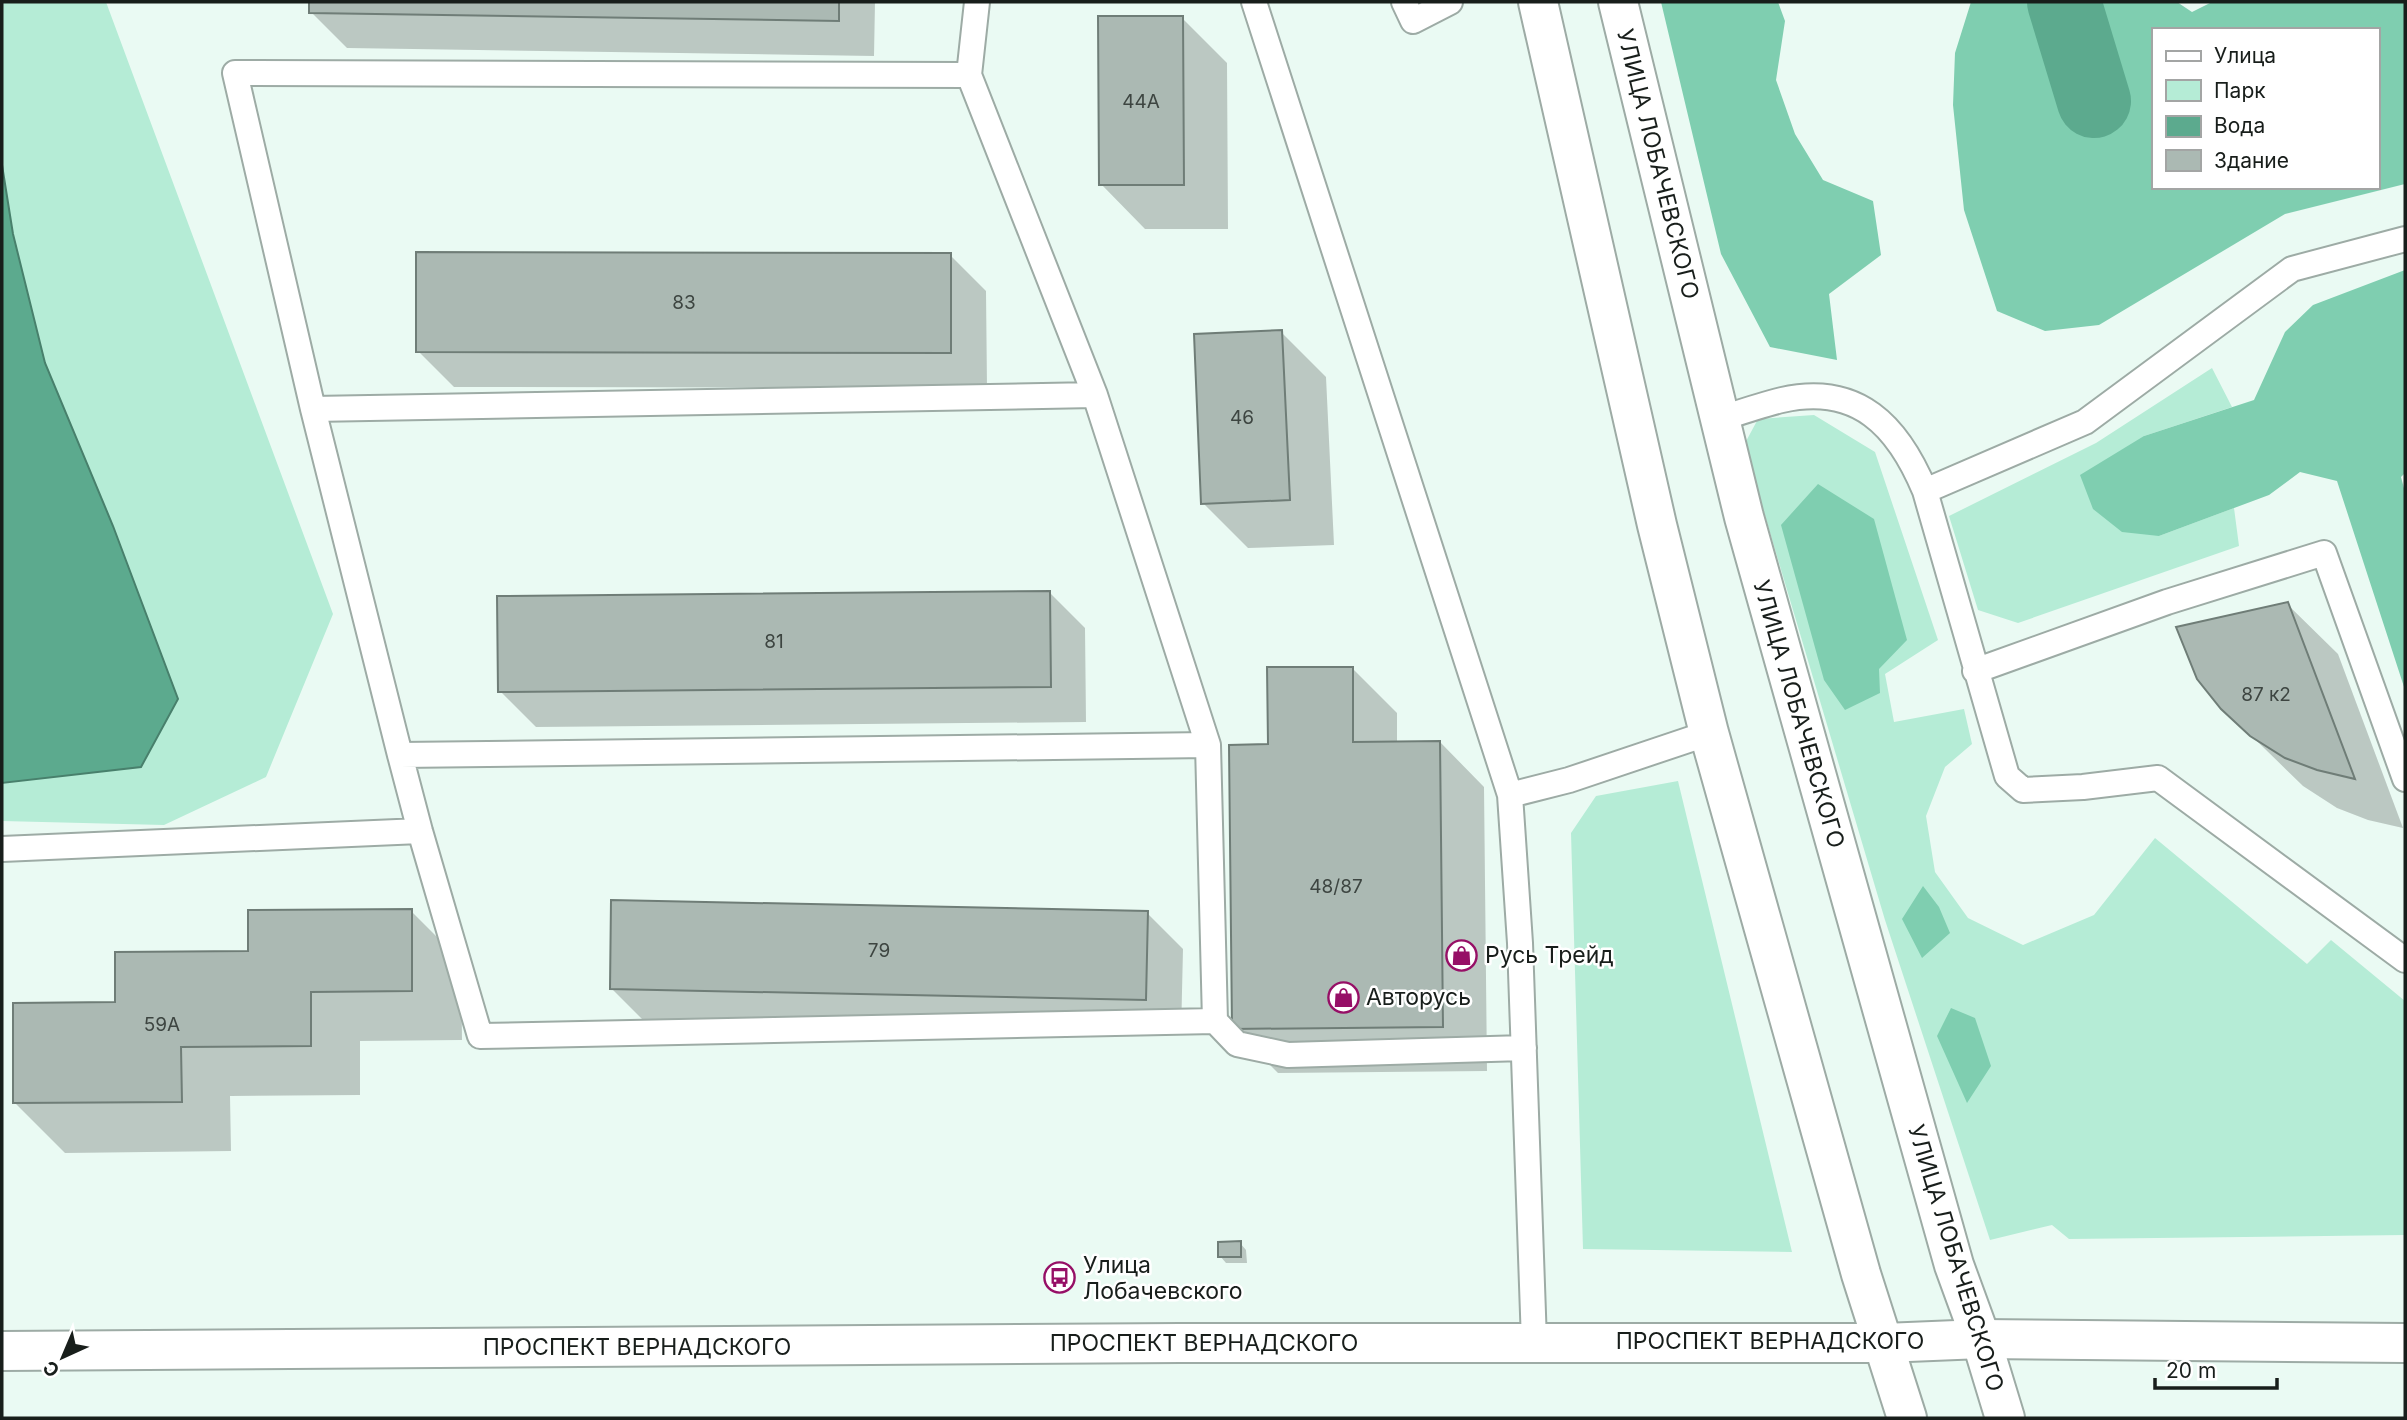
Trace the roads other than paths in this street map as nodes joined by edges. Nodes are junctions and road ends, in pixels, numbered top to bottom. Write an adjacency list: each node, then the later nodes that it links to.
1 (976, 2): 7 (lane)
2 (1254, 2): 18 (lane)
3 (1404, 2): 4 (lane)
4 (1450, 2)
5 (1538, 2): 14 (main road)
6 (1618, 2): 11 (main road, УЛИЦА ЛОБАЧЕВСКОГО)
7 (969, 75): 9 (lane); 10 (lane)
8 (2405, 239): 12 (lane)
9 (1095, 395): 10 (lane); 15 (lane)
10 (313, 409): 16 (lane)
11 (1720, 419): 12 (lane); 24 (main road, УЛИЦА ЛОБАЧЕВСКОГО)
12 (1925, 491): 13 (lane)
13 (1975, 671): 17 (lane); 21 (lane)
14 (1709, 733): 18 (lane); 26 (main road)
15 (1208, 745): 16 (lane); 22 (lane)
16 (400, 755): 19 (lane)
17 (2405, 779)
18 (1510, 795): 23 (lane)
19 (420, 831): 20 (lane); 22 (lane)
20 (2, 849)
21 (2405, 960)
22 (1215, 1021): 23 (lane)
23 (1524, 1048): 25 (lane)
24 (1981, 1339): 26 (main road, ПРОСПЕКТ ВЕРНАДСКОГО); 27 (main road, ПРОСПЕКТ ВЕРНАДСКОГО); 30 (main road, УЛИЦА ЛОБАЧЕВСКОГО)
25 (1534, 1342): 26 (main road, ПРОСПЕКТ ВЕРНАДСКОГО); 28 (main road, ПРОСПЕКТ ВЕРНАДСКОГО)
26 (1884, 1343): 29 (main road)
27 (2405, 1343)
28 (2, 1351)
29 (1907, 1418)
30 (2005, 1418)

